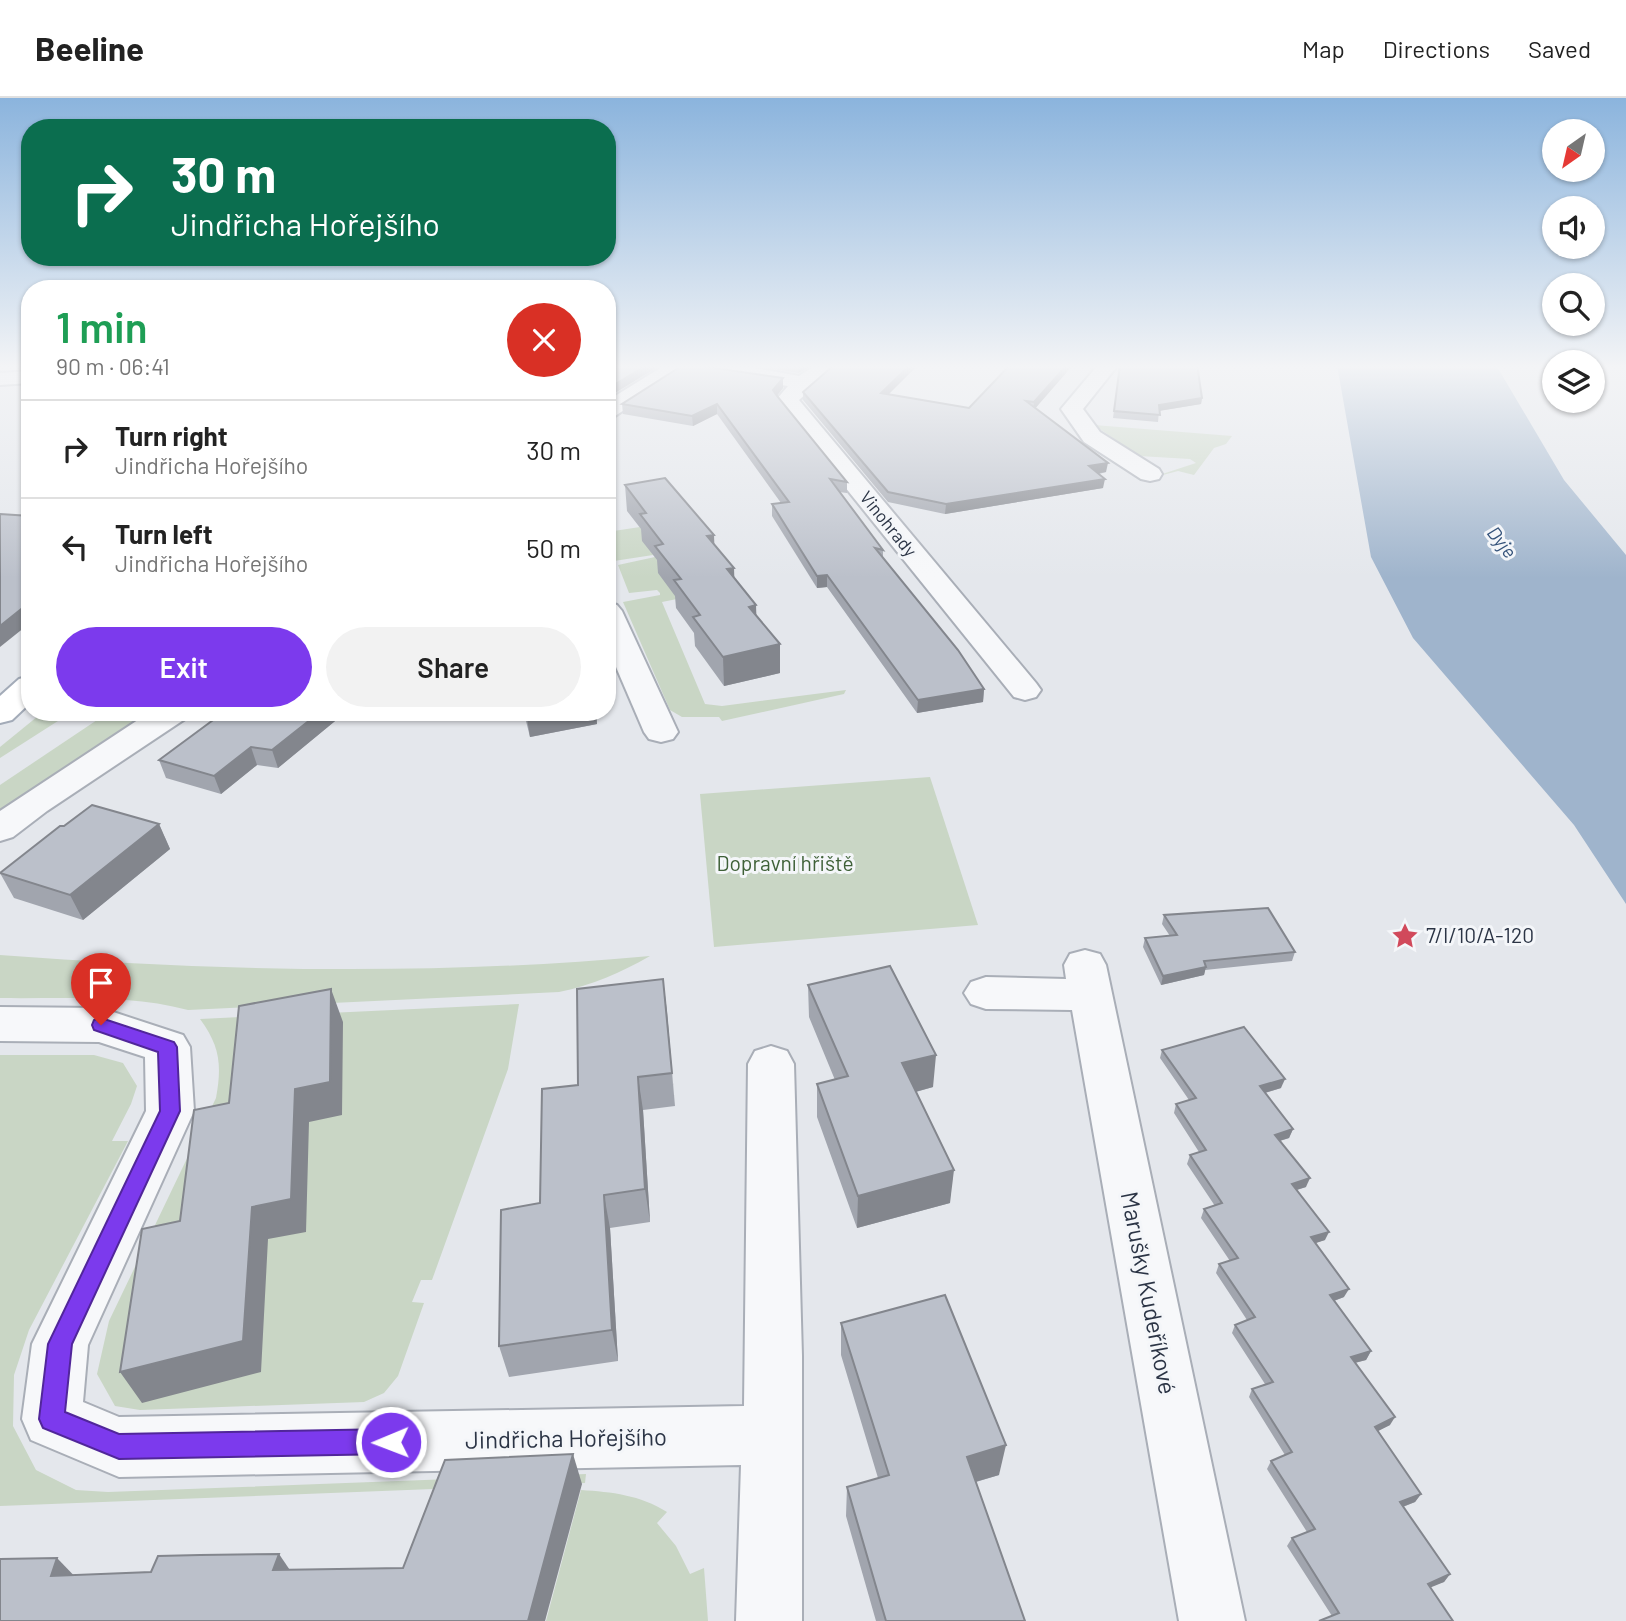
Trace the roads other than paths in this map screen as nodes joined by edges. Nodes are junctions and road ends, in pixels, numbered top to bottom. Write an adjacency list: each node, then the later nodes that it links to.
1 (817, 436): 5 (street, Vinohrady)
2 (1091, 436): 3 (street)
3 (1150, 474)
4 (616, 631): 9 (street)
5 (1025, 690)
6 (21, 694): 7 (main road)
7 (0, 713)
8 (159, 721): 10 (street)
9 (661, 732)
10 (0, 829)
11 (986, 993): 16 (street, Marušky Kudeříkové)
12 (0, 1024): 14 (street, Jindřicha Hořejšího)
13 (771, 1064): 14 (street)
14 (772, 1435): 15 (street)
15 (769, 1621)
16 (1212, 1621)

